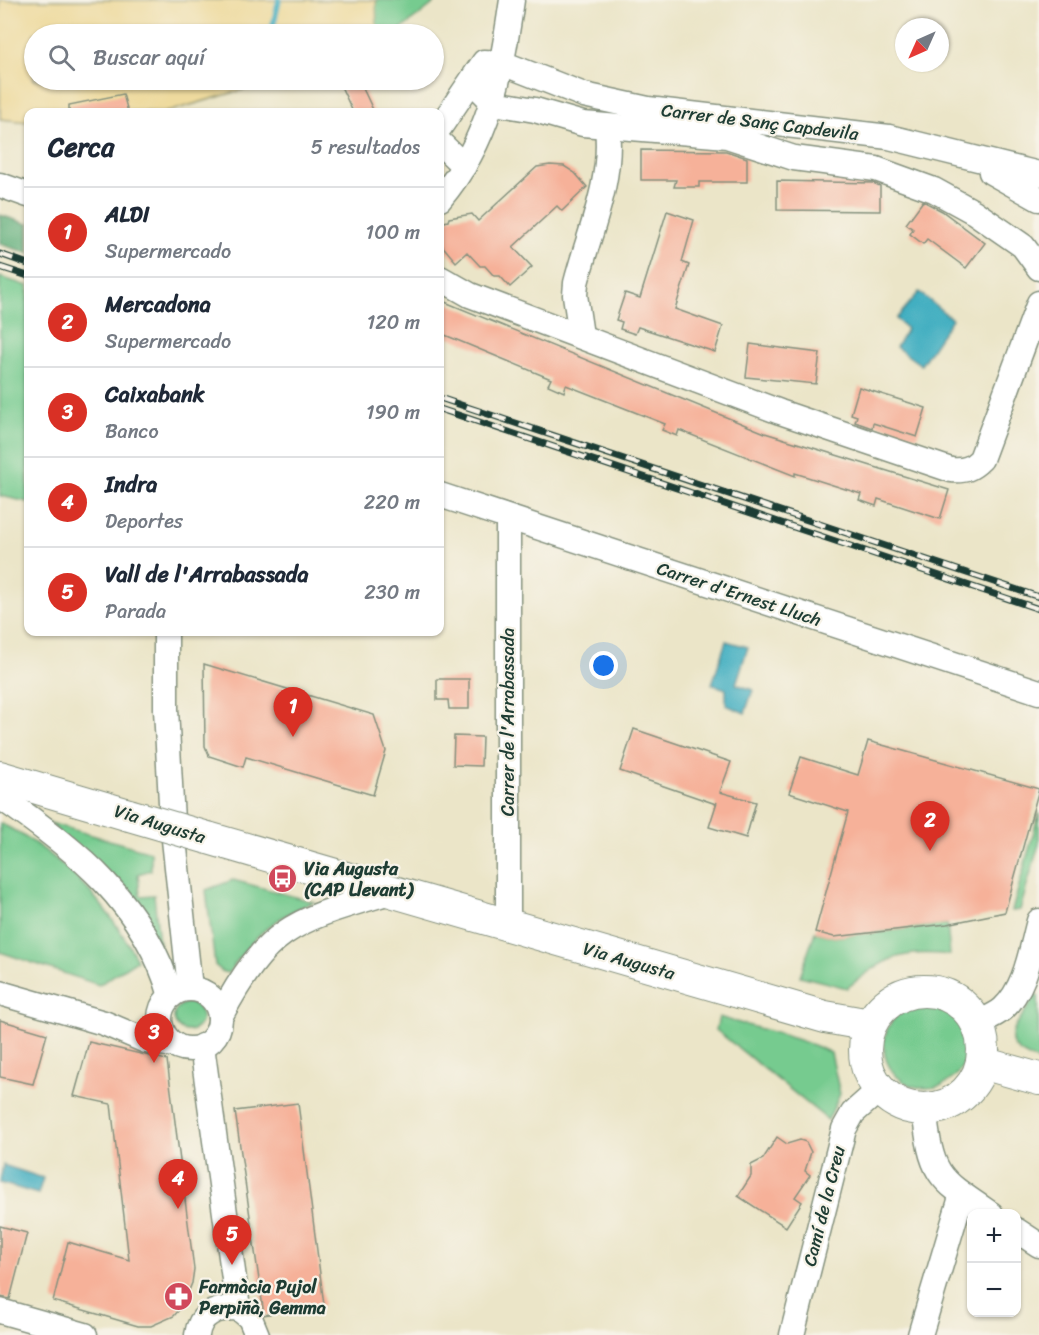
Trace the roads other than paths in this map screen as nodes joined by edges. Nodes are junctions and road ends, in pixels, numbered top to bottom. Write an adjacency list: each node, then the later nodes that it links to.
1 (512, 0): 2 (street)
2 (486, 69): 3 (street); 3 (street); 4 (street); 8 (street, Carrer de Sanç Capdevila)
3 (494, 103): 5 (street); 9 (street)
4 (444, 122)
5 (583, 124): 6 (street); 11 (street)
6 (607, 128): 11 (street); 16 (street)
7 (444, 147): 9 (street)
8 (960, 156): 10 (street, Carrer de Sanç Capdevila); 15 (street)
9 (464, 166): 14 (street)
10 (1039, 174)
11 (605, 180): 19 (street)
12 (0, 185): 13 (street)
13 (24, 194)
14 (444, 194)
15 (1039, 199)
16 (1039, 268)
17 (444, 280): 19 (street)
18 (1039, 303): 19 (street)
19 (581, 335)
20 (444, 496): 21 (street, Carrer d'Ernest Lluch)
21 (508, 519): 23 (street, Carrer d'Ernest Lluch); 28 (street, Carrer de l'Arrabassada)
22 (166, 636): 29 (street)
23 (1039, 692)
24 (0, 777): 26 (main road, Via Augusta, bridge)
25 (0, 797): 29 (street)
26 (390, 892): 28 (main road, Via Augusta); 31 (street)
27 (1039, 921): 34 (street)
28 (508, 926): 35 (main road, Via Augusta)
29 (180, 992): 31 (street); 32 (street)
30 (0, 993): 33 (street)
31 (220, 1017): 37 (street)
32 (160, 1018): 33 (street); 36 (street)
33 (104, 1023): 36 (street)
34 (978, 1023): 35 (main road); 38 (main road)
35 (870, 1025): 40 (main road)
36 (175, 1045): 37 (street)
37 (202, 1046): 46 (street)
38 (982, 1063): 39 (main road); 41 (main road)
39 (1039, 1079)
40 (880, 1089): 41 (main road); 51 (street, Camí de la Creu)
41 (924, 1109): 42 (street)
42 (962, 1194): 43 (street); 52 (street)
43 (984, 1209)
44 (1021, 1233): 45 (street)
45 (1039, 1245)
46 (238, 1308): 49 (street); 50 (street)
47 (0, 1311): 48 (street)
48 (85, 1335)
49 (197, 1335)
50 (257, 1335)
51 (792, 1335)
52 (920, 1335)

